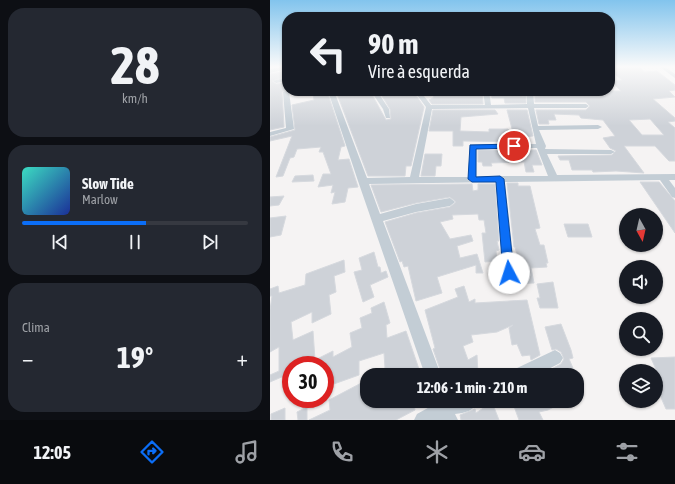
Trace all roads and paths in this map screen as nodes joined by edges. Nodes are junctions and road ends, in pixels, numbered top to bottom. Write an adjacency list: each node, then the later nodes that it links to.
1 (286, 96): 14 (street)
2 (333, 96): 23 (street)
3 (377, 96): 11 (street)
4 (420, 96): 9 (street)
5 (487, 96): 10 (street)
6 (530, 96): 7 (street)
7 (530, 106): 8 (street); 10 (street); 13 (street)
8 (586, 106)
9 (429, 107): 10 (street); 22 (street)
10 (488, 107)
11 (388, 117)
12 (598, 127): 13 (street)
13 (536, 128): 15 (street)
14 (270, 134)
15 (542, 148): 16 (street); 19 (street); 20 (street)
16 (611, 152)
17 (662, 177): 18 (street); 19 (street); 24 (street)
18 (675, 177)
19 (554, 178): 21 (street)
20 (472, 179): 21 (street); 22 (street)
21 (500, 179): 27 (street)
22 (414, 180): 23 (street)
23 (362, 181): 26 (street)
24 (675, 195)
25 (450, 202): 26 (street)
26 (376, 219): 29 (street)
27 (509, 273)
28 (555, 358): 30 (street)
29 (430, 368)
30 (535, 368)
31 (445, 409): 32 (street)
32 (423, 420)

